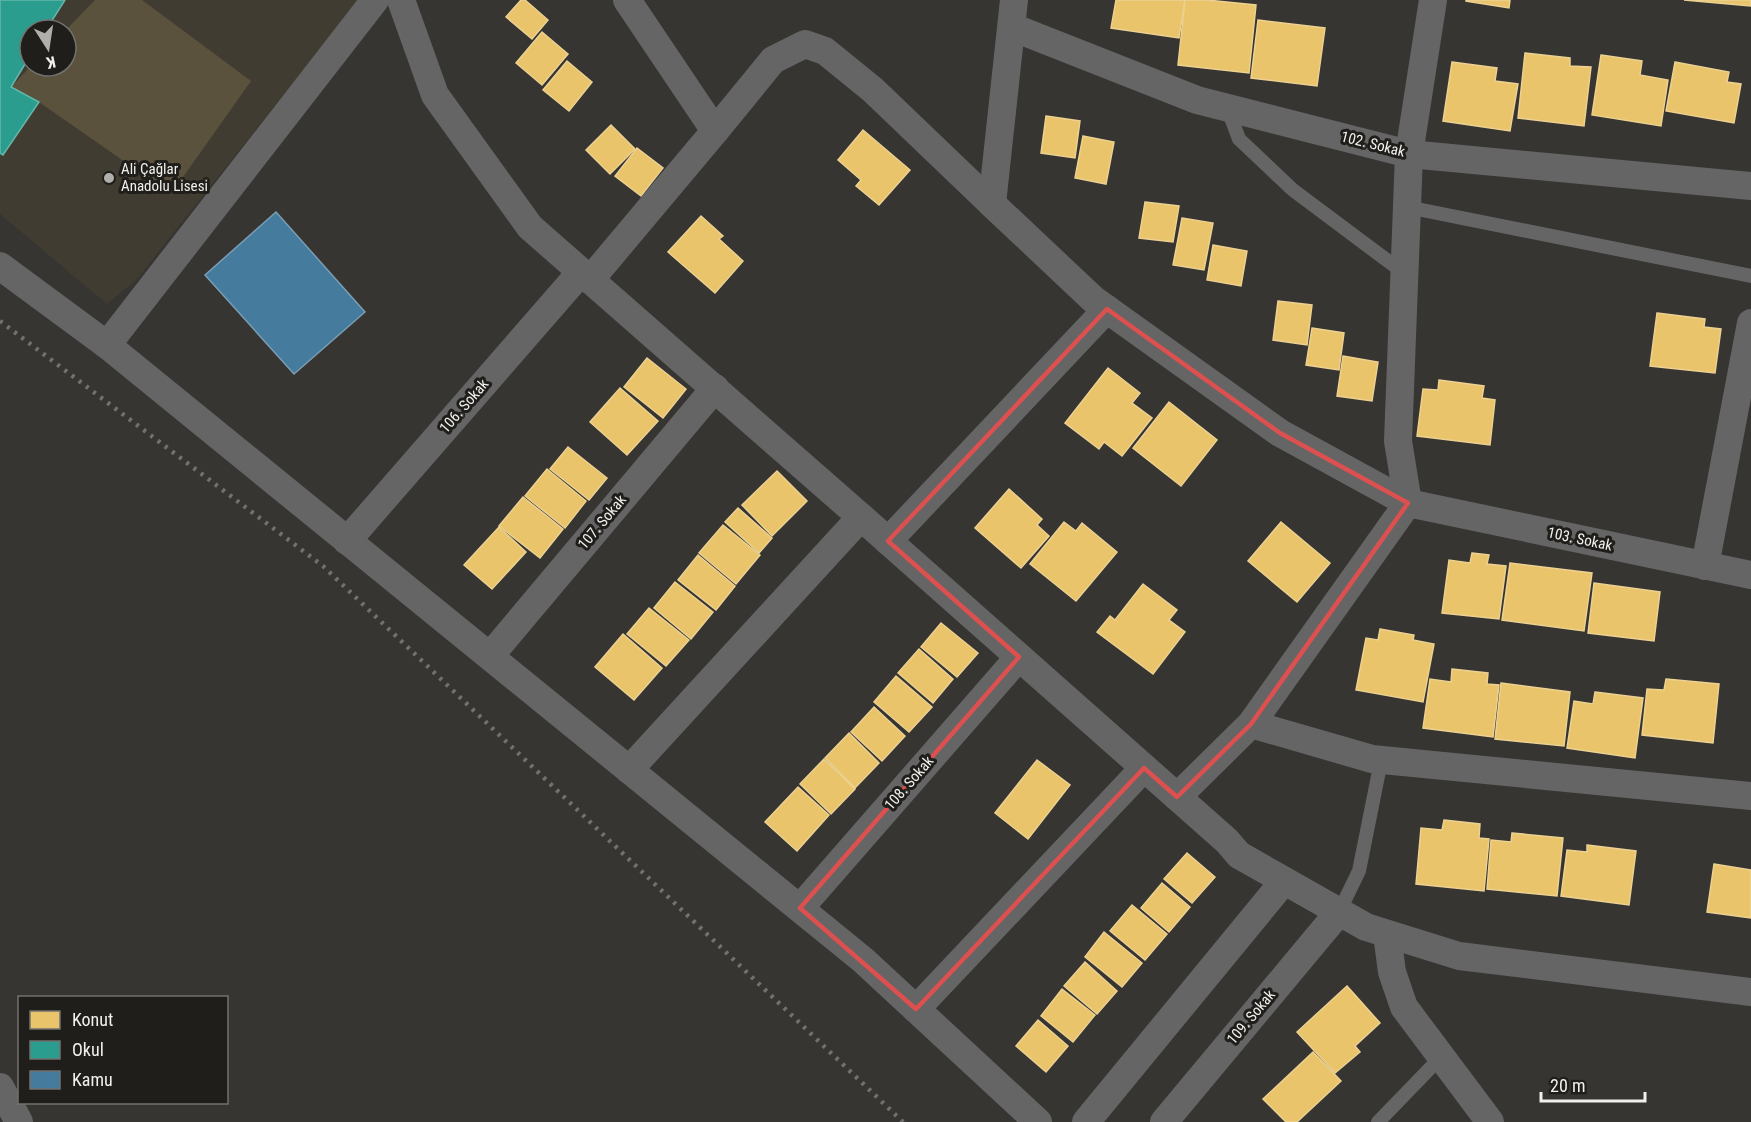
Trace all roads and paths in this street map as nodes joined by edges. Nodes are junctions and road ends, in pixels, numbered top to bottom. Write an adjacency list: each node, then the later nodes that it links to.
1 (375, 0): 18 (street)
2 (401, 0): 14 (street)
3 (627, 0): 7 (street)
4 (1433, 0): 8 (street)
5 (1013, 13): 6 (street, 102. Sokak); 10 (street)
6 (1227, 107): 8 (street, 102. Sokak); 13 (lane)
7 (715, 131): 10 (street, 106. Sokak); 14 (street, 106. Sokak)
8 (1409, 154): 9 (street, 102. Sokak); 11 (street)
9 (1751, 186)
10 (992, 204): 16 (street, 103. Sokak)
11 (1407, 207): 13 (street); 15 (lane)
12 (0, 266): 18 (street)
13 (1404, 273): 20 (street)
14 (586, 276): 19 (street); 22 (street, 106. Sokak)
15 (1751, 276)
16 (1107, 309): 20 (street, 103. Sokak); 23 (street)
17 (1751, 323): 24 (street)
18 (107, 345): 22 (street)
19 (715, 388): 21 (street); 26 (street, 107. Sokak)
20 (1408, 503): 24 (street, 103. Sokak); 28 (street)
21 (861, 517): 23 (street); 31 (street)
22 (347, 541): 26 (street)
23 (888, 541): 27 (street)
24 (1705, 566): 25 (street, 103. Sokak)
25 (1751, 575)
26 (490, 656): 31 (street)
27 (1019, 657): 30 (street); 35 (street, 108. Sokak)
28 (1251, 724): 29 (street); 33 (street)
29 (1381, 760): 32 (street); 36 (lane)
30 (1144, 768): 33 (street); 39 (street)
31 (629, 770): 35 (street)
32 (1751, 796)
33 (1177, 797): 34 (street)
34 (1284, 881): 36 (street); 44 (street)
35 (800, 908): 39 (street)
36 (1339, 912): 37 (street); 45 (street, 109. Sokak)
37 (1388, 934): 38 (street); 40 (street)
38 (1751, 992)
39 (916, 1009): 43 (street)
40 (1441, 1057): 46 (lane); 47 (street)
41 (0, 1087): 42 (street)
42 (19, 1122)
43 (1038, 1122)
44 (1086, 1122)
45 (1164, 1122)
46 (1377, 1122)
47 (1490, 1122)

